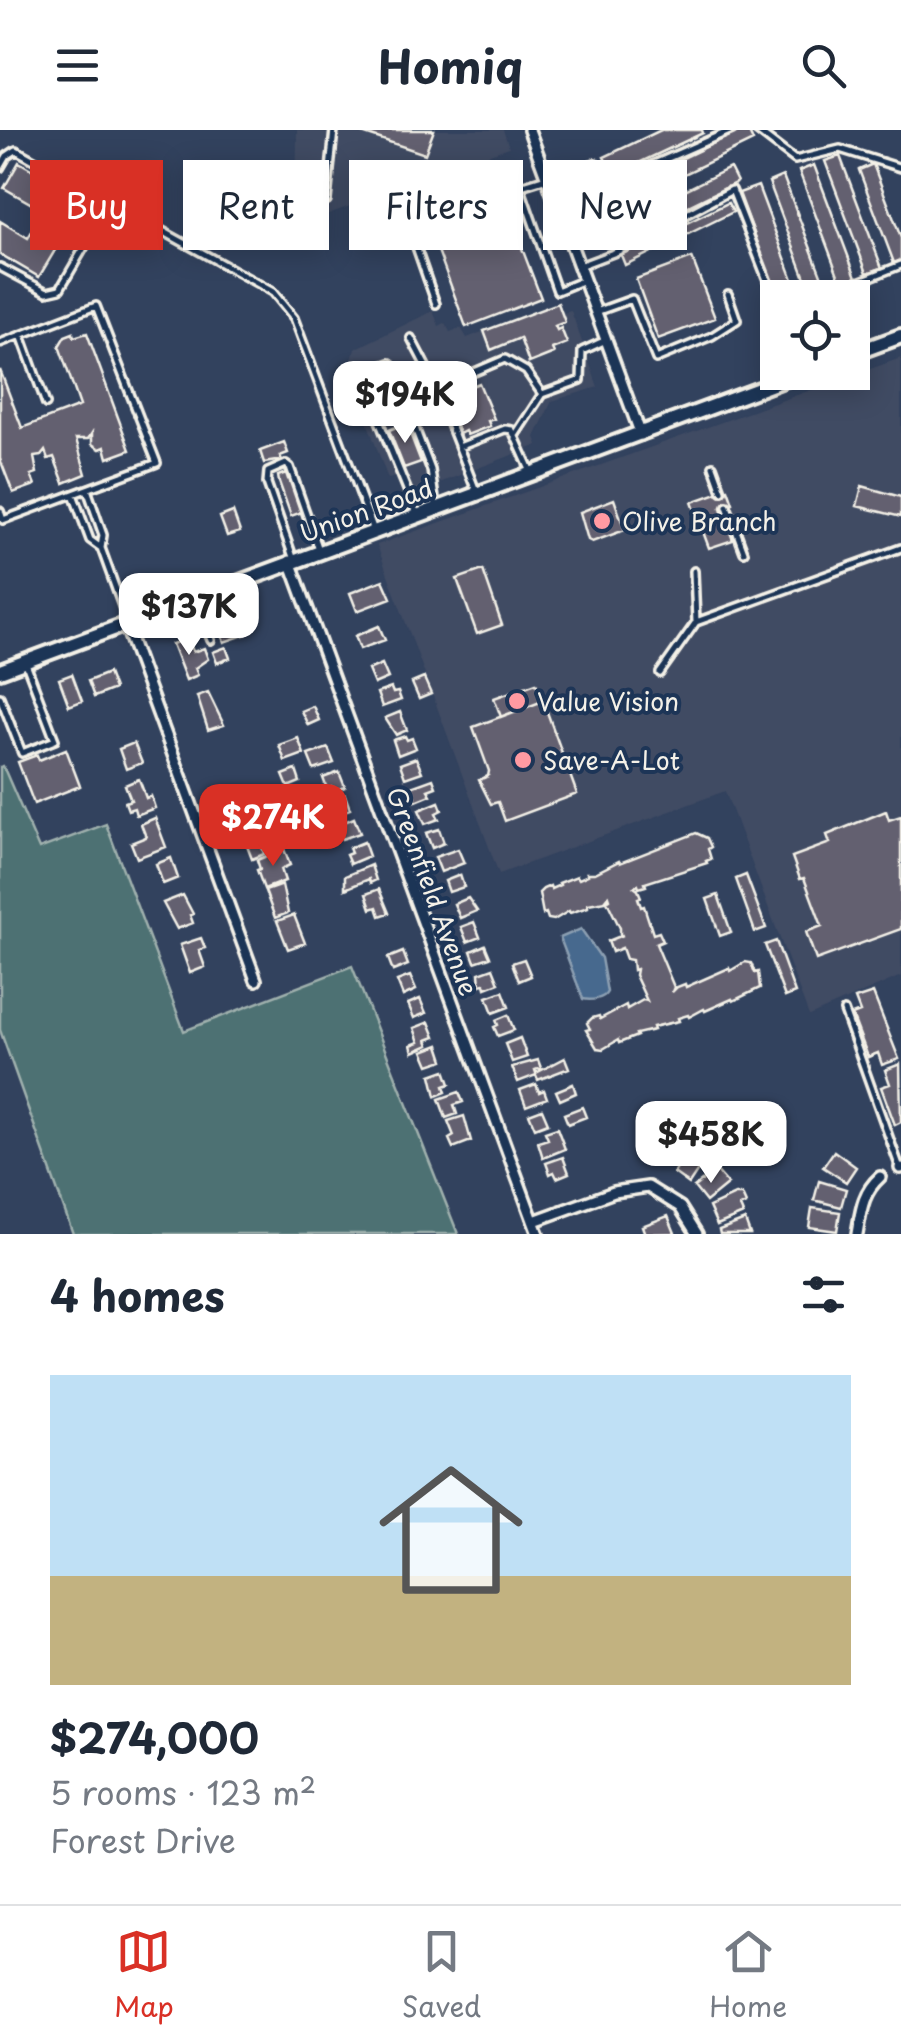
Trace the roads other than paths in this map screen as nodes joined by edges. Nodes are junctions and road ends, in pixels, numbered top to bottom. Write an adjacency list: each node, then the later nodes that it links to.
1 (334, 130): 10 (lane)
2 (529, 130): 7 (street)
3 (732, 130): 6 (lane)
4 (756, 130): 9 (lane)
5 (34, 160): 8 (lane)
6 (663, 160)
7 (543, 167)
8 (0, 168)
9 (901, 168)
10 (329, 180)
11 (523, 195): 21 (lane)
12 (687, 214): 22 (lane)
13 (163, 231): 50 (lane)
14 (83, 250): 20 (lane)
15 (417, 250): 25 (lane)
16 (573, 250): 19 (street)
17 (617, 250): 19 (lane)
18 (901, 265): 23 (lane)
19 (579, 266): 21 (street)
20 (0, 267)
21 (584, 280): 26 (street)
22 (767, 280)
23 (863, 280)
24 (728, 294): 26 (lane)
25 (436, 304)
26 (596, 312): 30 (street)
27 (22, 334): 31 (lane); 36 (lane); 42 (lane)
28 (901, 336): 32 (main road)
29 (412, 338): 33 (lane)
30 (606, 340): 35 (lane); 38 (street)
31 (0, 342)
32 (870, 347)
33 (436, 388): 35 (lane); 39 (lane)
34 (760, 390): 38 (main road, Union Road)
35 (542, 394): 37 (lane)
36 (46, 404)
37 (516, 434): 39 (lane); 41 (lane)
38 (641, 436): 41 (main road, Union Road)
39 (460, 446): 45 (lane)
40 (713, 466): 43 (lane)
41 (532, 475): 45 (main road, Union Road)
42 (86, 489): 44 (lane); 51 (lane)
43 (722, 491)
44 (73, 494): 48 (lane); 51 (lane)
45 (477, 494): 47 (main road, Union Road)
46 (727, 506): 54 (lane)
47 (436, 509): 49 (main road, Union Road); 49 (lane)
48 (0, 511)
49 (418, 516): 50 (main road, Union Road)
50 (374, 531): 53 (main road, Union Road)
51 (101, 548): 59 (lane)
52 (901, 548): 58 (lane)
53 (320, 550): 55 (main road, Union Road); 55 (lane)
54 (744, 552)
55 (292, 560): 57 (main road, Union Road); 69 (street, Greenfield Avenue)
56 (694, 571): 58 (lane)
57 (194, 598): 59 (main road, Union Road); 60 (lane)
58 (696, 622): 63 (lane)
59 (126, 623): 61 (main road, Union Road); 65 (street)
60 (212, 640)
61 (25, 662): 62 (main road, Union Road); 64 (lane)
62 (0, 671)
63 (660, 673)
64 (0, 697)
65 (256, 980)
66 (844, 1011): 67 (lane)
67 (901, 1168)
68 (880, 1177): 72 (street)
69 (534, 1221): 70 (street, Greenfield Avenue); 71 (street)
70 (538, 1234)
71 (697, 1234)
72 (857, 1234)

